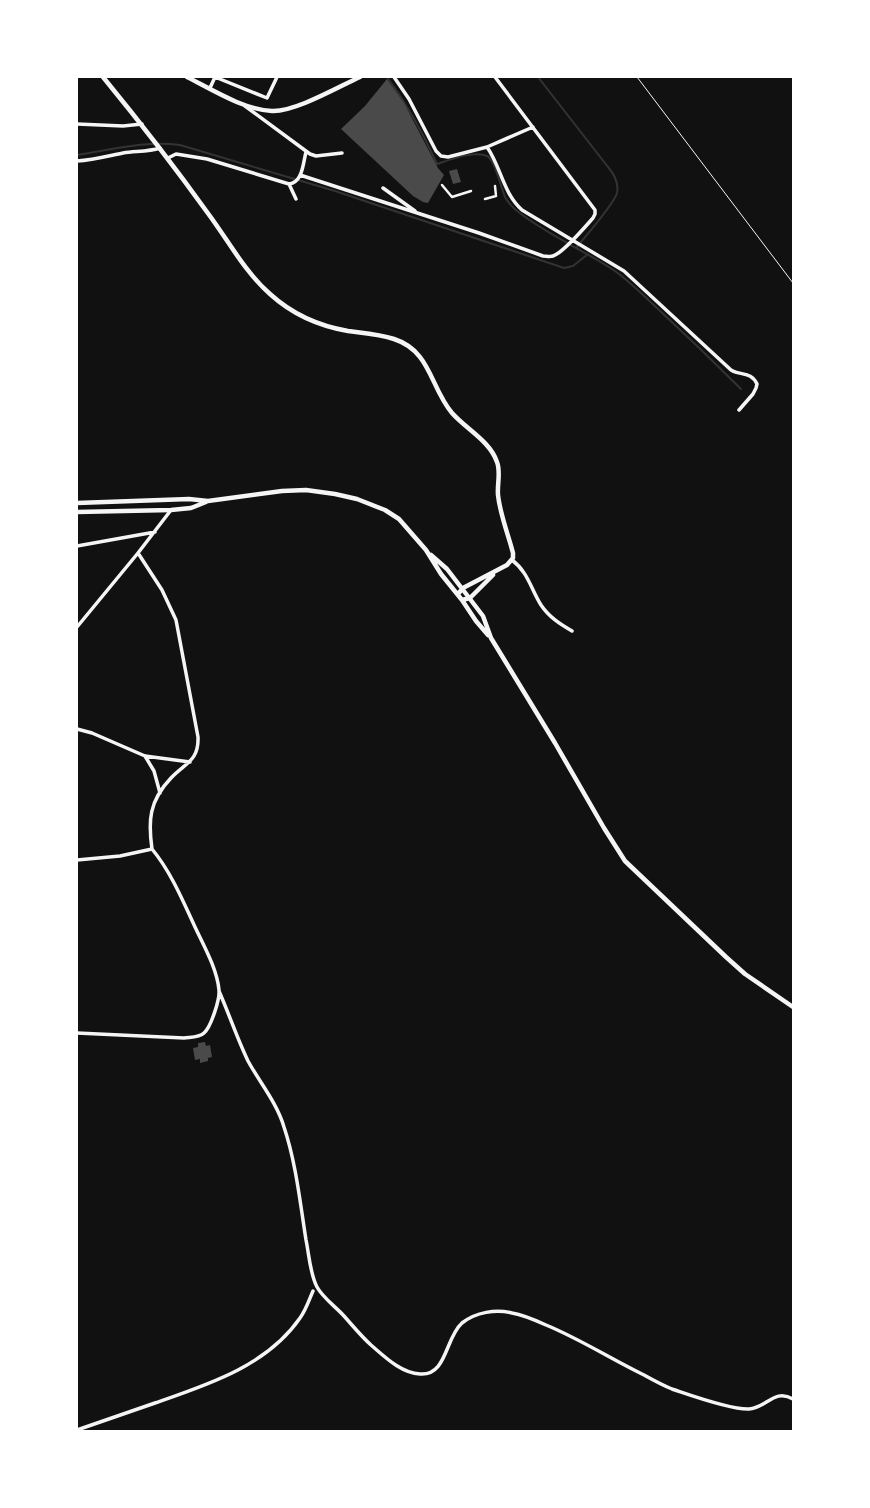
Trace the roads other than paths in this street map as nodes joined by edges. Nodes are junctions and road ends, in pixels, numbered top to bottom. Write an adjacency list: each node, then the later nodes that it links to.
1 (103, 77): 11 (street)
2 (187, 77): 8 (street)
3 (215, 77): 4 (street); 8 (street)
4 (277, 77)
5 (360, 77): 9 (street)
6 (394, 77): 13 (street)
7 (495, 77): 12 (street)
8 (210, 88): 9 (street)
9 (240, 102): 15 (street)
10 (77, 124): 11 (street)
11 (142, 124): 14 (street)
12 (533, 127): 13 (street); 28 (street)
13 (487, 147): 28 (street)
14 (160, 148): 17 (street); 18 (street)
15 (306, 152): 16 (street); 19 (street)
16 (342, 153)
17 (168, 158): 20 (street); 38 (street)
18 (77, 161)
19 (300, 177): 20 (street); 27 (street)
20 (289, 184): 26 (street)
21 (442, 185): 24 (street)
22 (495, 186): 25 (street)
23 (383, 188): 27 (street)
24 (471, 191)
25 (485, 198)
26 (296, 199)
27 (419, 214): 28 (street)
28 (569, 243): 29 (street)
29 (739, 410)
30 (208, 501): 31 (street); 32 (street); 37 (street)
31 (77, 503)
32 (171, 510): 33 (street); 34 (street)
33 (77, 512)
34 (155, 532): 35 (street); 36 (street)
35 (77, 546)
36 (138, 553): 44 (street); 49 (street)
37 (431, 555): 40 (street); 41 (street)
38 (512, 560): 39 (street); 45 (street)
39 (496, 572): 40 (street); 42 (street)
40 (463, 588): 41 (street); 42 (street)
41 (458, 594): 43 (street)
42 (470, 598): 43 (street); 46 (street)
43 (462, 600): 46 (street)
44 (77, 627)
45 (572, 631)
46 (491, 638): 54 (street)
47 (77, 729): 48 (street)
48 (145, 756): 49 (street); 50 (street)
49 (190, 762): 50 (street)
50 (160, 793): 51 (street)
51 (152, 849): 52 (street); 53 (street)
52 (77, 860)
53 (219, 991): 55 (street); 57 (street)
54 (793, 1007)
55 (77, 1033)
56 (312, 1291): 58 (street)
57 (793, 1399)
58 (77, 1430)

